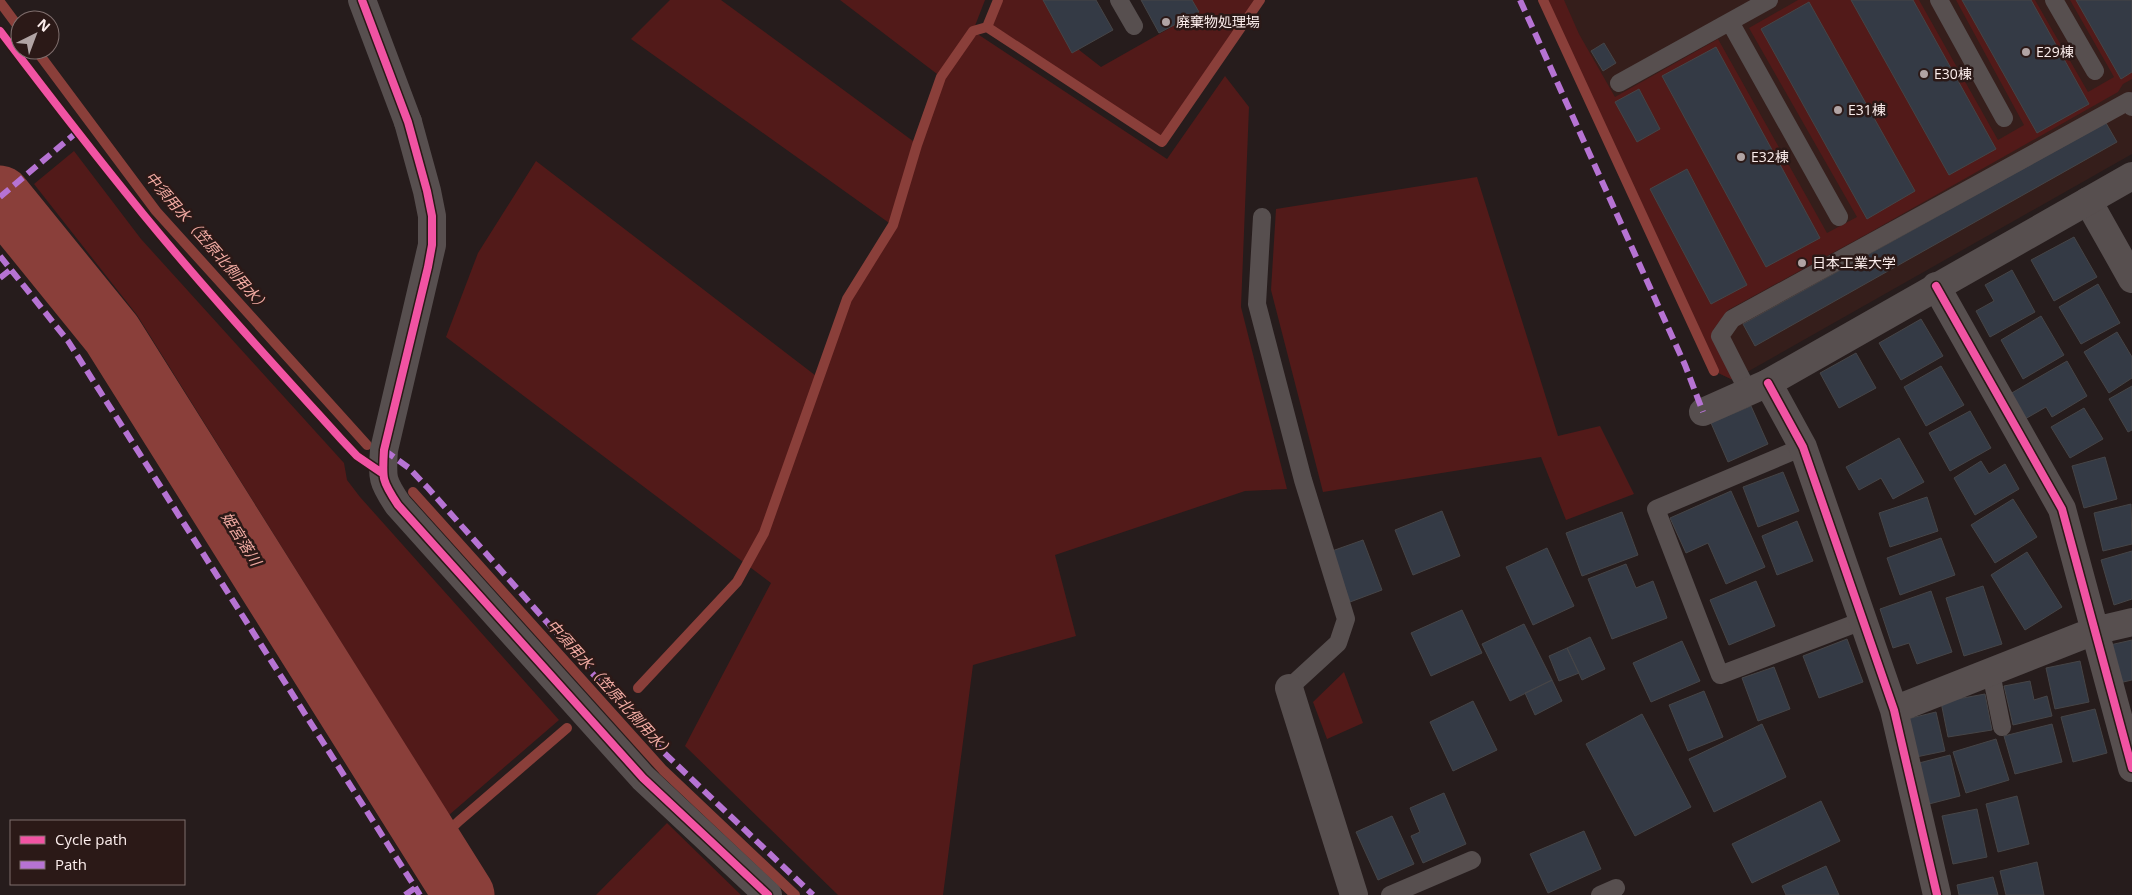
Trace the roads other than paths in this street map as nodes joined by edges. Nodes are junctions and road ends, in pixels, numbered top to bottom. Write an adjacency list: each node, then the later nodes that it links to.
1 (362, 0): 30 (street)
2 (1119, 0): 7 (lane)
3 (1769, 0): 6 (lane)
4 (1940, 0): 11 (lane)
5 (2054, 0): 8 (lane)
6 (1730, 22): 9 (lane); 15 (lane)
7 (1134, 26)
8 (2095, 71)
9 (1618, 83)
10 (2131, 99): 18 (lane)
11 (2004, 118)
12 (2132, 176): 13 (street)
13 (2088, 201): 16 (street); 17 (street)
14 (1262, 217): 25 (lane)
15 (1839, 217)
16 (2132, 279)
17 (1936, 286): 18 (street); 23 (street)
18 (1758, 388): 19 (street); 20 (street)
19 (1703, 412)
20 (1803, 447): 21 (street); 21 (lane)
21 (1862, 621): 26 (street)
22 (2132, 622): 23 (street)
23 (2094, 631): 24 (street); 28 (street)
24 (1991, 673): 26 (street); 27 (lane)
25 (1288, 688): 31 (street)
26 (1894, 710): 33 (street)
27 (2002, 727)
28 (2132, 768)
29 (1472, 860): 32 (lane)
30 (768, 895)
31 (1354, 895)
32 (1390, 895)
33 (1937, 895)

